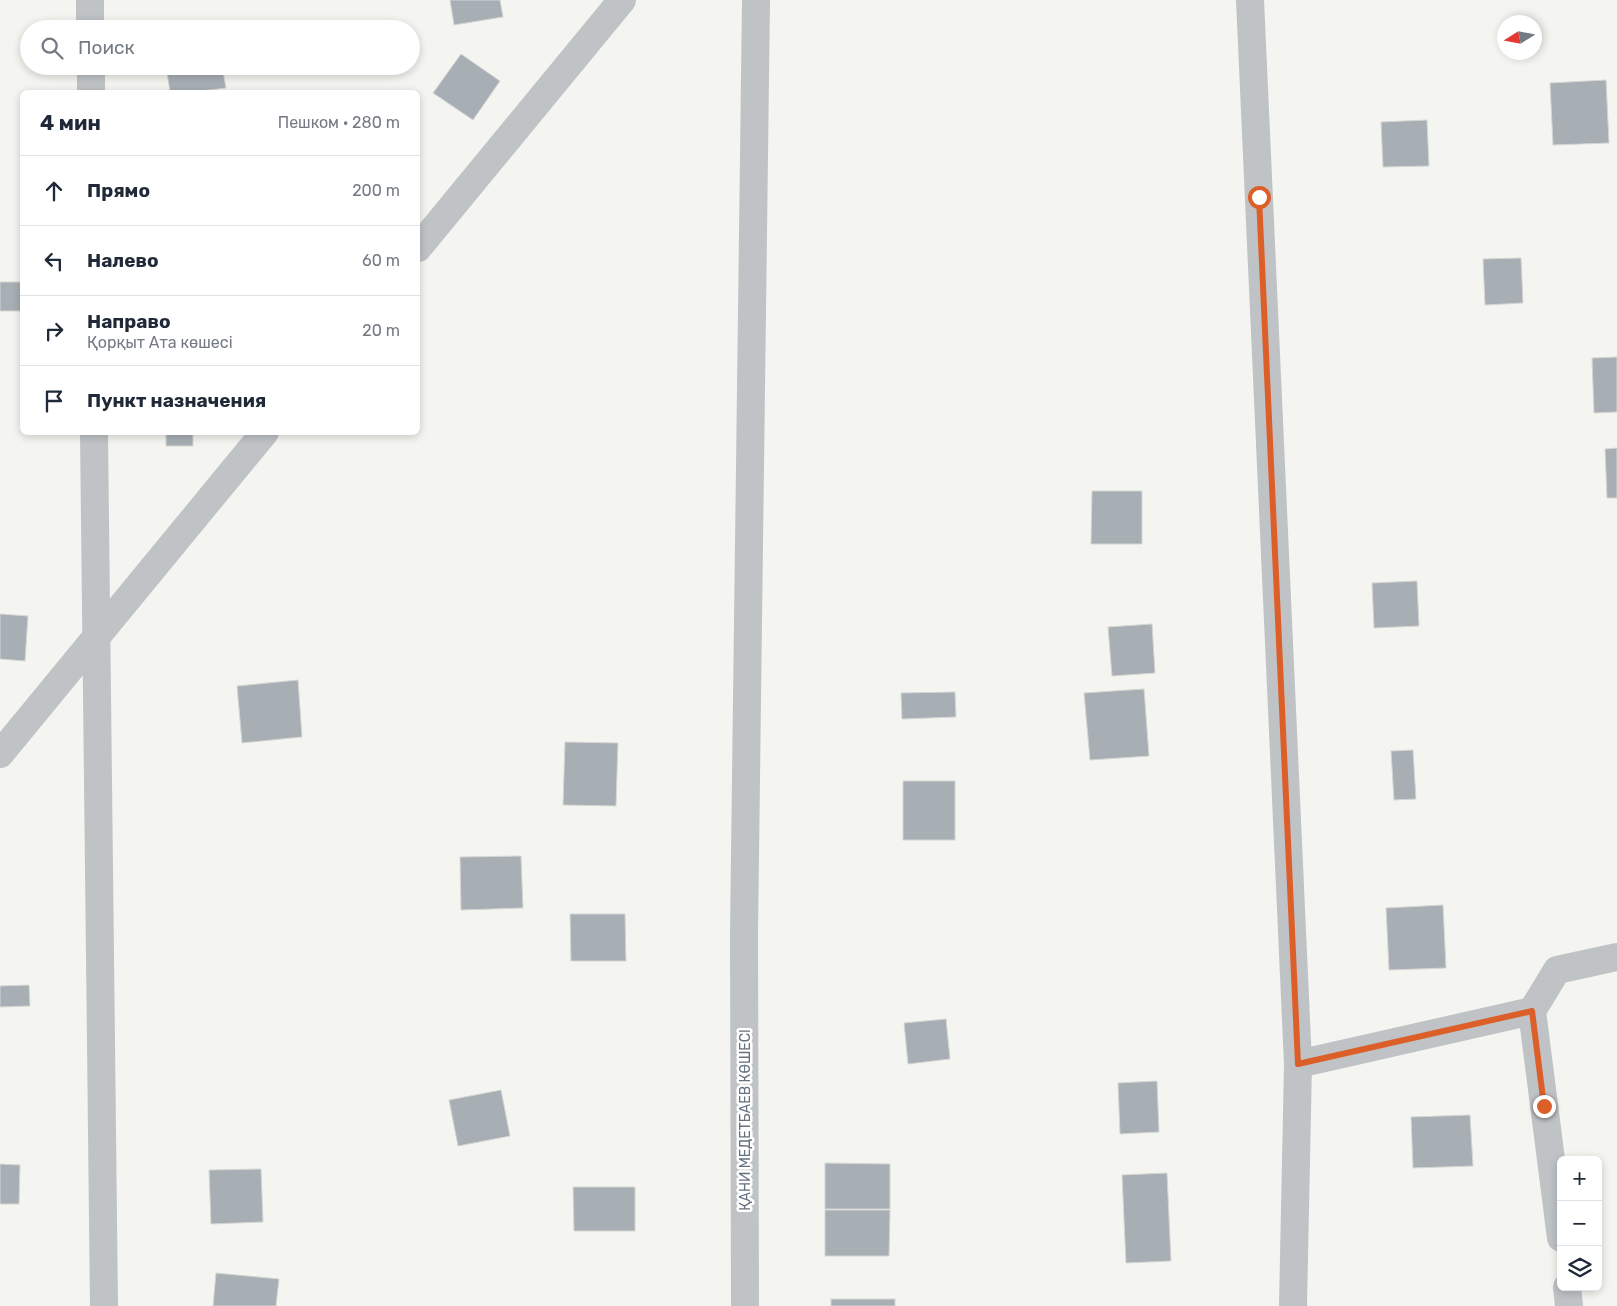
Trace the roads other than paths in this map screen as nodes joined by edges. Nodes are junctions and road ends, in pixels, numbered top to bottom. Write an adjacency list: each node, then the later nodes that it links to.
1 (90, 0): 5 (street)
2 (622, 0): 8 (street)
3 (756, 0): 19 (street, ҚАНИ МЕДЕТБАЕВ КӨШЕСІ)
4 (1250, 0): 15 (street)
5 (90, 20)
6 (91, 75): 7 (street)
7 (91, 90)
8 (420, 246)
9 (94, 435): 11 (street)
10 (263, 435): 11 (street)
11 (96, 637): 12 (street); 18 (street)
12 (0, 754)
13 (1617, 957): 14 (street)
14 (1532, 1011): 15 (street); 16 (street)
15 (1298, 1064): 20 (street)
16 (1557, 1207)
17 (1567, 1291): 21 (street)
18 (104, 1306)
19 (745, 1306)
20 (1293, 1306)
21 (1569, 1306)

